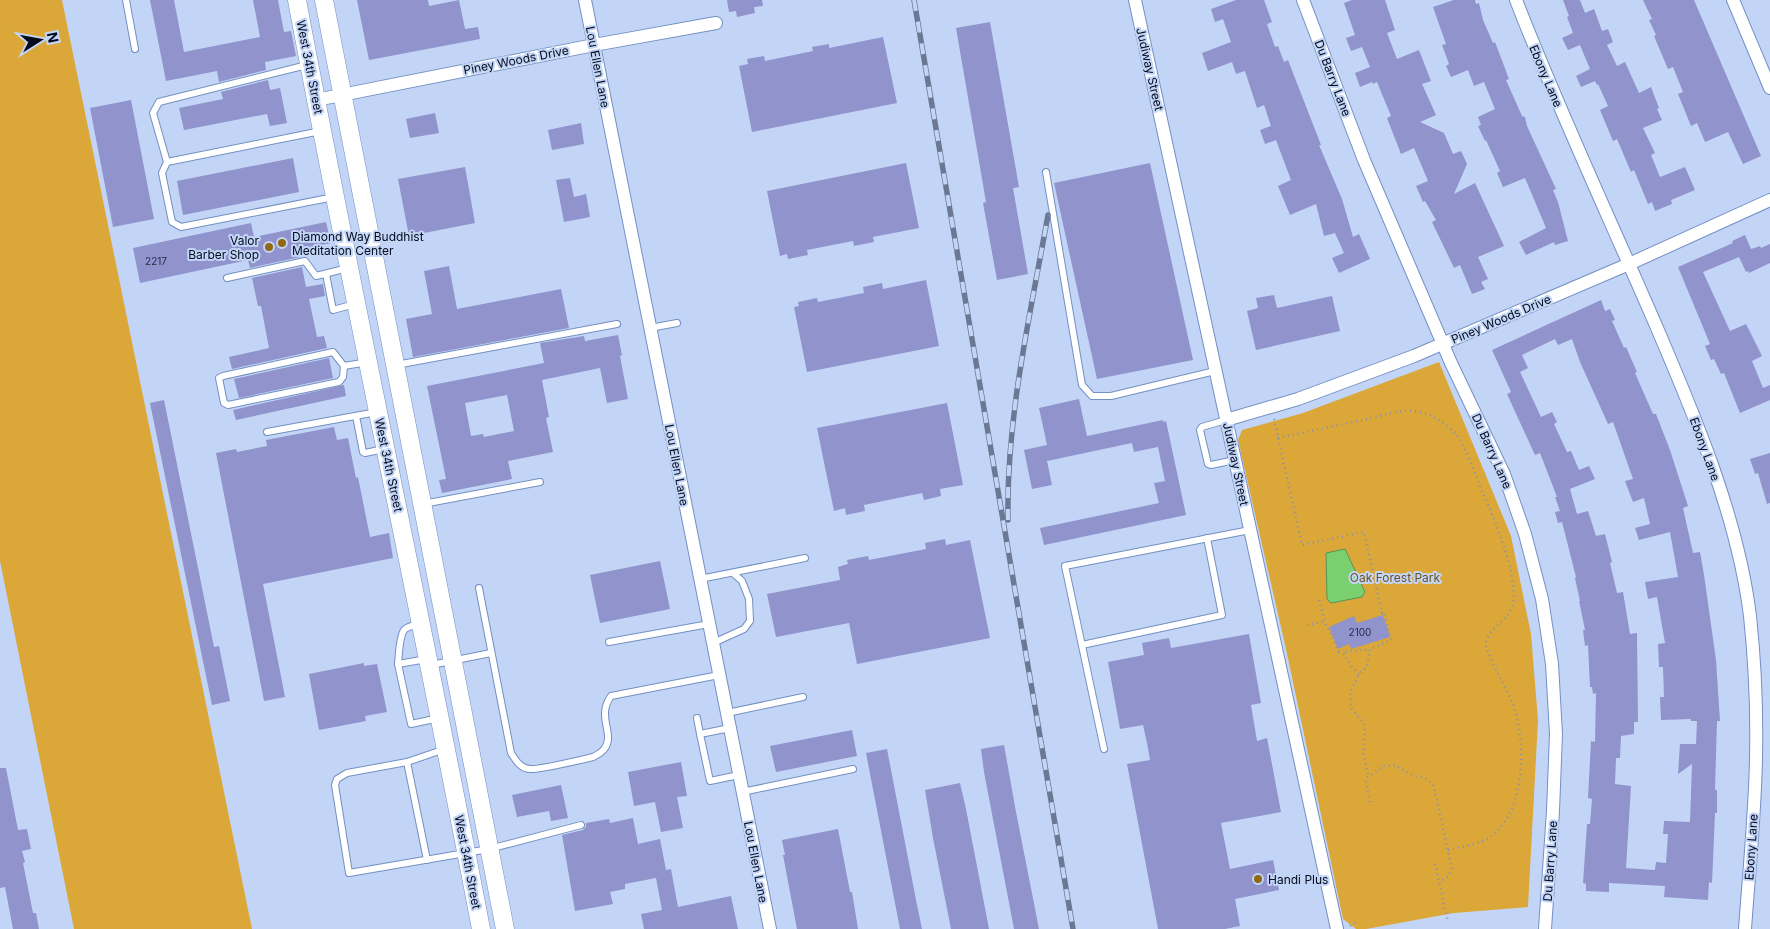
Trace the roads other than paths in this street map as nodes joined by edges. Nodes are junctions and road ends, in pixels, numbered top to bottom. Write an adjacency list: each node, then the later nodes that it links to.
1 (126, 0): 11 (lane)
2 (297, 0): 12 (main road, West 34th Street)
3 (324, 0): 14 (main road, West 34th Street)
4 (585, 0): 10 (street, Lou Ellen Lane)
5 (1135, 0): 34 (street, Judiway Street)
6 (1303, 0): 30 (street, Du Barry Lane)
7 (1516, 0): 21 (street, Ebony Lane)
8 (1733, 0): 13 (street)
9 (716, 23): 10 (street, Piney Woods Drive)
10 (594, 45): 14 (street, Piney Woods Drive); 29 (street, Lou Ellen Lane)
11 (135, 50)
12 (309, 64): 15 (main road, West 34th Street); 17 (lane)
13 (1770, 88)
14 (343, 94): 15 (street, Piney Woods Drive); 25 (main road, West 34th Street)
15 (316, 100): 16 (main road, West 34th Street)
16 (322, 130): 17 (lane); 19 (main road, West 34th Street)
17 (167, 162): 19 (lane)
18 (1046, 172): 34 (lane)
19 (335, 196): 22 (main road, West 34th Street)
20 (1770, 200): 21 (street, Piney Woods Drive)
21 (1629, 264): 30 (street, Piney Woods Drive); 82 (street, Ebony Lane)
22 (349, 268): 23 (lane); 26 (main road, West 34th Street)
23 (326, 274): 24 (lane); 26 (lane)
24 (227, 278)
25 (380, 285): 26 (main road); 32 (main road, West 34th Street)
26 (355, 297): 31 (main road, West 34th Street)
27 (677, 323): 29 (lane)
28 (617, 324): 32 (lane)
29 (650, 328): 49 (street, Lou Ellen Lane)
30 (1443, 344): 37 (street, Piney Woods Drive); 81 (street, Du Barry Lane)
31 (368, 362): 33 (lane); 35 (main road, West 34th Street)
32 (395, 365): 41 (main road, West 34th Street)
33 (344, 366): 33 (lane)
34 (1215, 371): 37 (street, Judiway Street)
35 (378, 412): 36 (lane); 39 (main road, West 34th Street)
36 (356, 416): 38 (lane); 39 (lane)
37 (1226, 420): 40 (street, Judiway Street); 40 (lane)
38 (267, 432)
39 (385, 449): 42 (main road, West 34th Street)
40 (1235, 460): 45 (street, Judiway Street)
41 (414, 467): 42 (main road); 44 (main road, West 34th Street)
42 (390, 472): 51 (main road, West 34th Street)
43 (540, 482): 44 (lane)
44 (422, 505): 57 (main road, West 34th Street)
45 (1250, 530): 46 (lane); 80 (street, Judiway Street)
46 (1207, 538): 55 (lane); 55 (lane)
47 (806, 558): 48 (lane)
48 (732, 573): 49 (lane); 54 (lane)
49 (700, 579): 52 (street, Lou Ellen Lane)
50 (479, 588): 56 (lane)
51 (421, 624): 58 (main road, West 34th Street); 59 (lane)
52 (709, 624): 53 (lane); 54 (street, Lou Ellen Lane)
53 (608, 642)
54 (713, 643): 60 (street, Lou Ellen Lane)
55 (1082, 645): 68 (lane)
56 (491, 653): 57 (lane); 60 (lane)
57 (452, 661): 58 (lane); 74 (main road, West 34th Street)
58 (429, 662): 59 (lane); 63 (main road, West 34th Street)
59 (398, 664): 63 (lane)
60 (719, 675): 62 (street, Lou Ellen Lane)
61 (803, 697): 62 (lane)
62 (727, 713): 65 (street, Lou Ellen Lane)
63 (440, 718): 67 (main road, West 34th Street)
64 (696, 718): 66 (lane)
65 (730, 728): 66 (lane); 71 (street, Lou Ellen Lane)
66 (700, 734): 71 (lane)
67 (446, 749): 69 (lane); 75 (main road, West 34th Street)
68 (1104, 749)
69 (407, 762): 76 (lane); 76 (lane)
70 (853, 769): 72 (lane)
71 (739, 775): 72 (street, Lou Ellen Lane)
72 (742, 792): 79 (street, Lou Ellen Lane)
73 (581, 825): 74 (lane)
74 (489, 849): 75 (lane); 78 (main road, West 34th Street)
75 (467, 853): 76 (lane); 77 (main road, West 34th Street)
76 (427, 860)
77 (481, 929)
78 (504, 929)
79 (770, 929)
80 (1341, 929)
81 (1544, 929)
82 (1745, 929)

